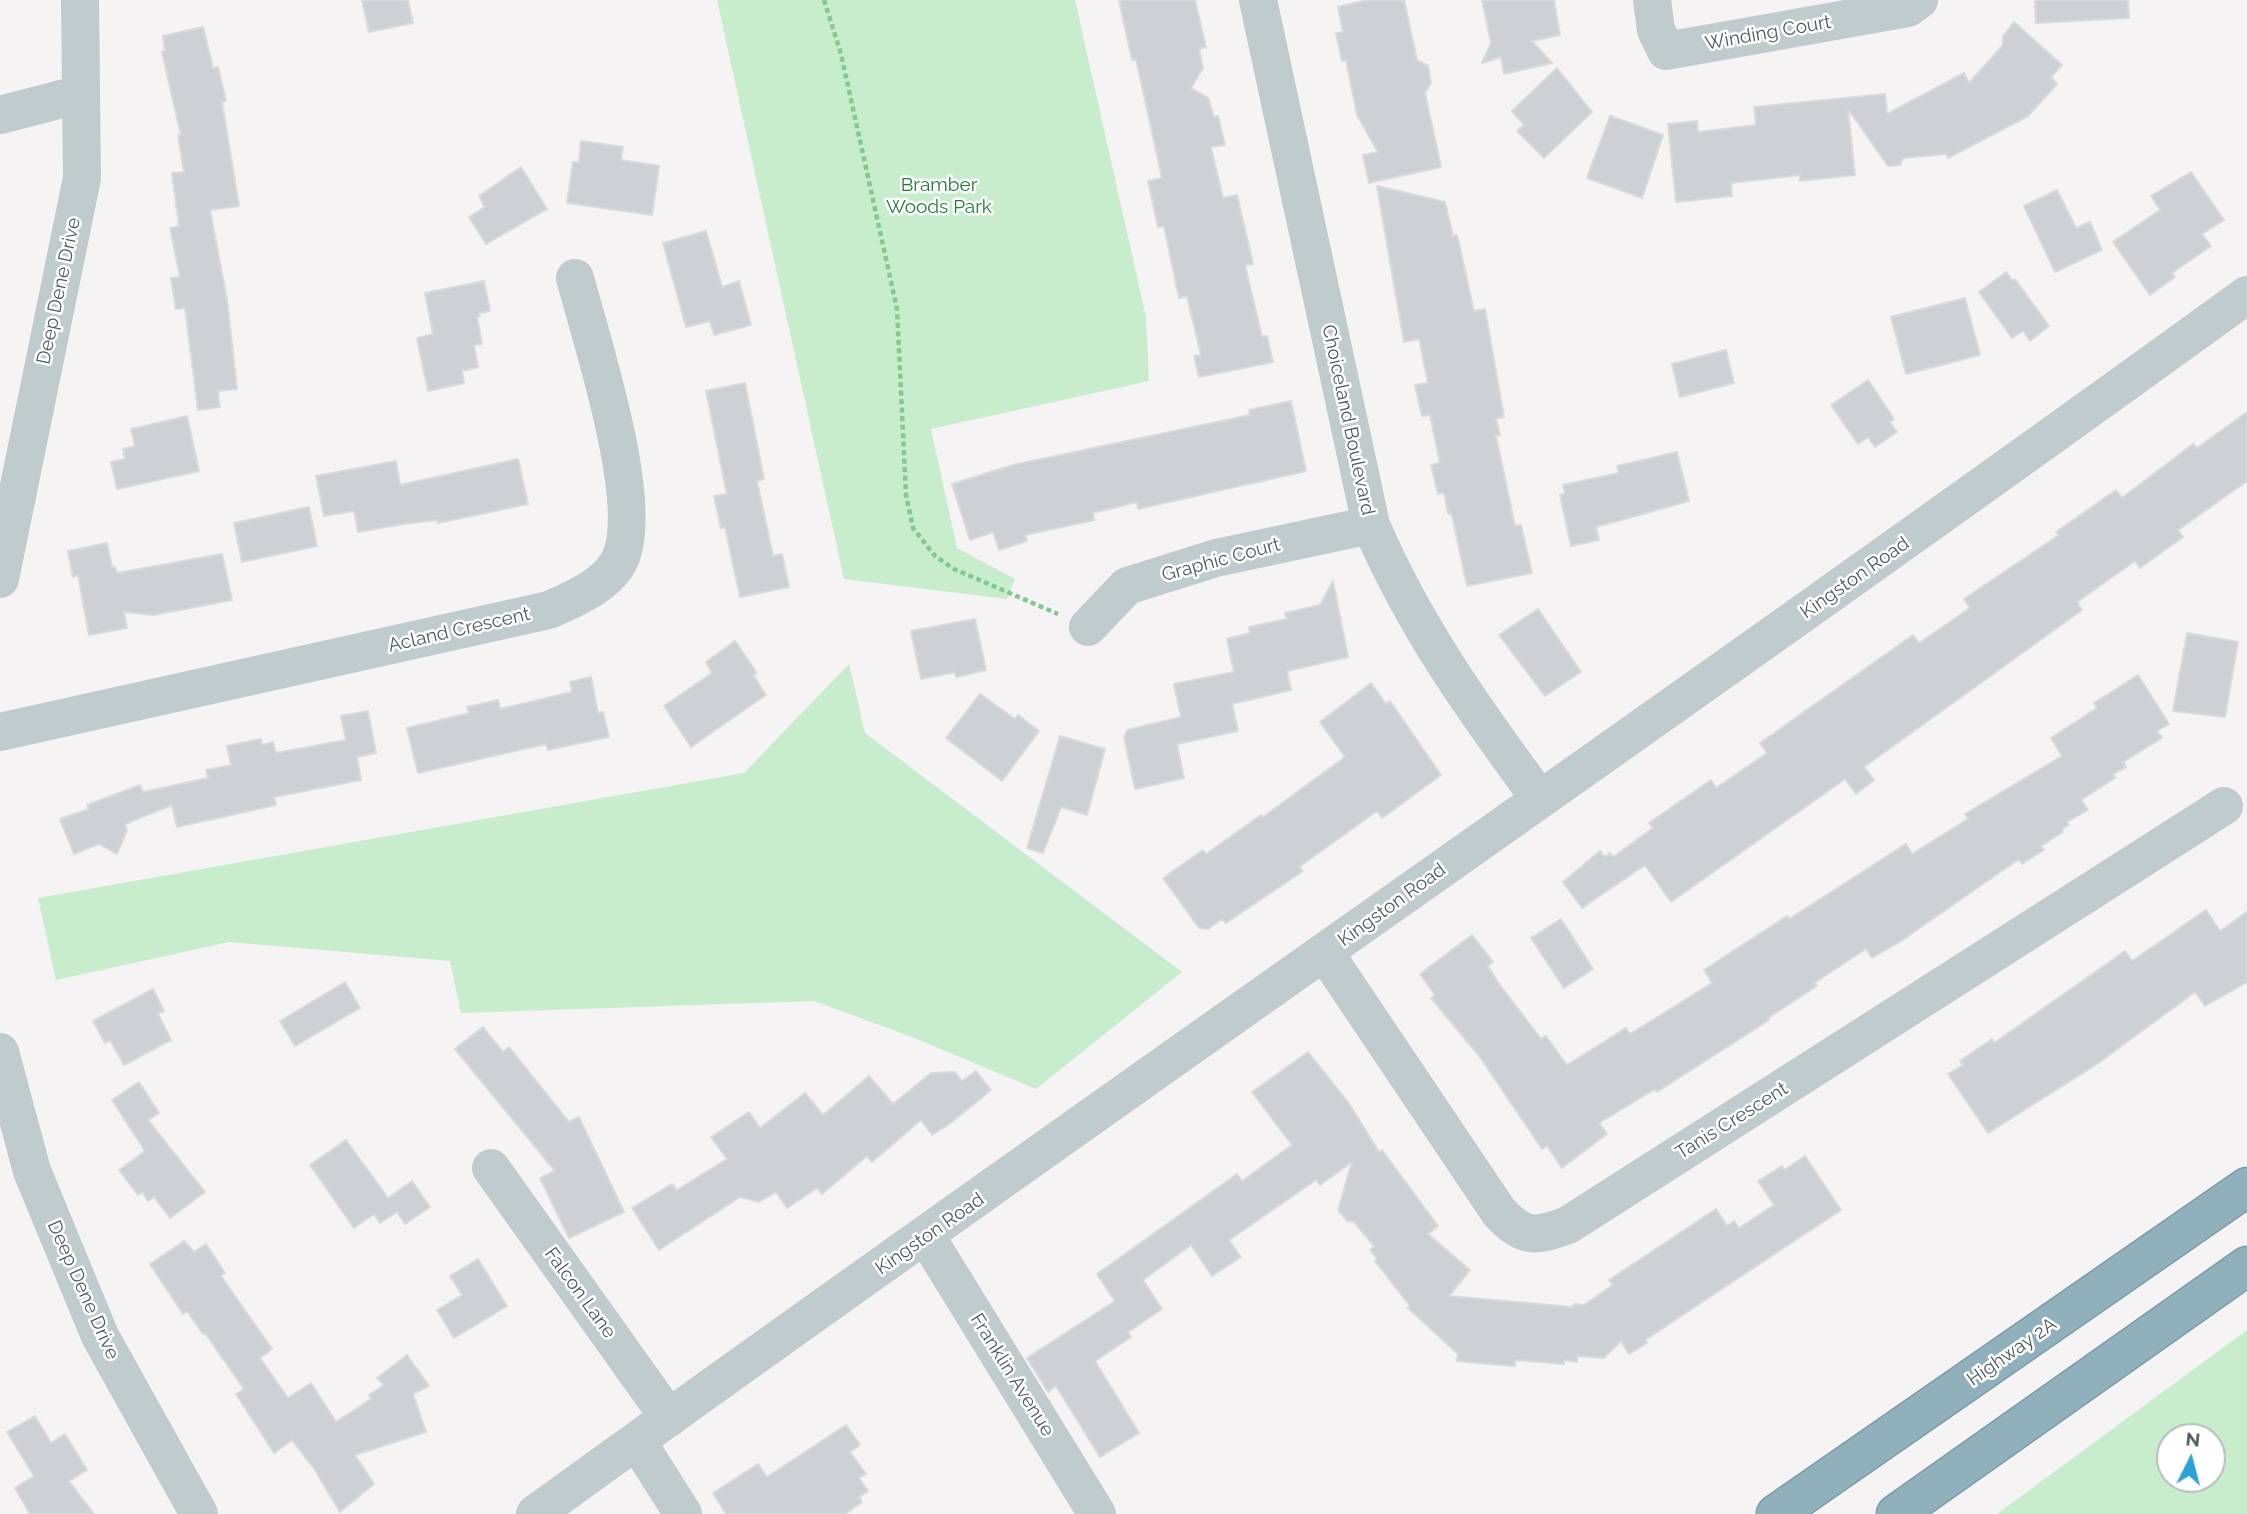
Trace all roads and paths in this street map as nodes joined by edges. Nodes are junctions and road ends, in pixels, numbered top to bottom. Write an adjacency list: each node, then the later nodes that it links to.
1 (80, 0): 6 (street, Deep Dene Drive)
2 (824, 0): 12 (path)
3 (1258, 0): 10 (street, Choiceland Boulevard)
4 (1652, 0): 5 (street, Winding Court)
5 (1919, 0)
6 (81, 94): 7 (street); 11 (street, Deep Dene Drive)
7 (0, 116)
8 (575, 278): 13 (street, Acland Crescent)
9 (2247, 295): 14 (street, Kingston Road)
10 (1371, 525): 12 (street, Graphic Court); 14 (street, Choiceland Boulevard)
11 (0, 579)
12 (1088, 627)
13 (0, 732)
14 (1540, 799): 16 (street, Kingston Road)
15 (2224, 806): 16 (street, Tanis Crescent)
16 (1325, 953): 20 (street, Kingston Road)
17 (0, 1052): 24 (street, Deep Dene Drive)
18 (491, 1168): 22 (street, Falcon Lane)
19 (2247, 1186): 28 (highway, Highway 2A)
20 (926, 1236): 22 (street, Kingston Road); 27 (street, Franklin Avenue)
21 (2247, 1266): 29 (highway)
22 (669, 1418): 23 (street, Kingston Road)
23 (637, 1441): 25 (street, Kingston Road); 26 (street)
24 (199, 1514)
25 (535, 1514)
26 (683, 1514)
27 (1097, 1514)
28 (1776, 1514)
29 (1896, 1514)

